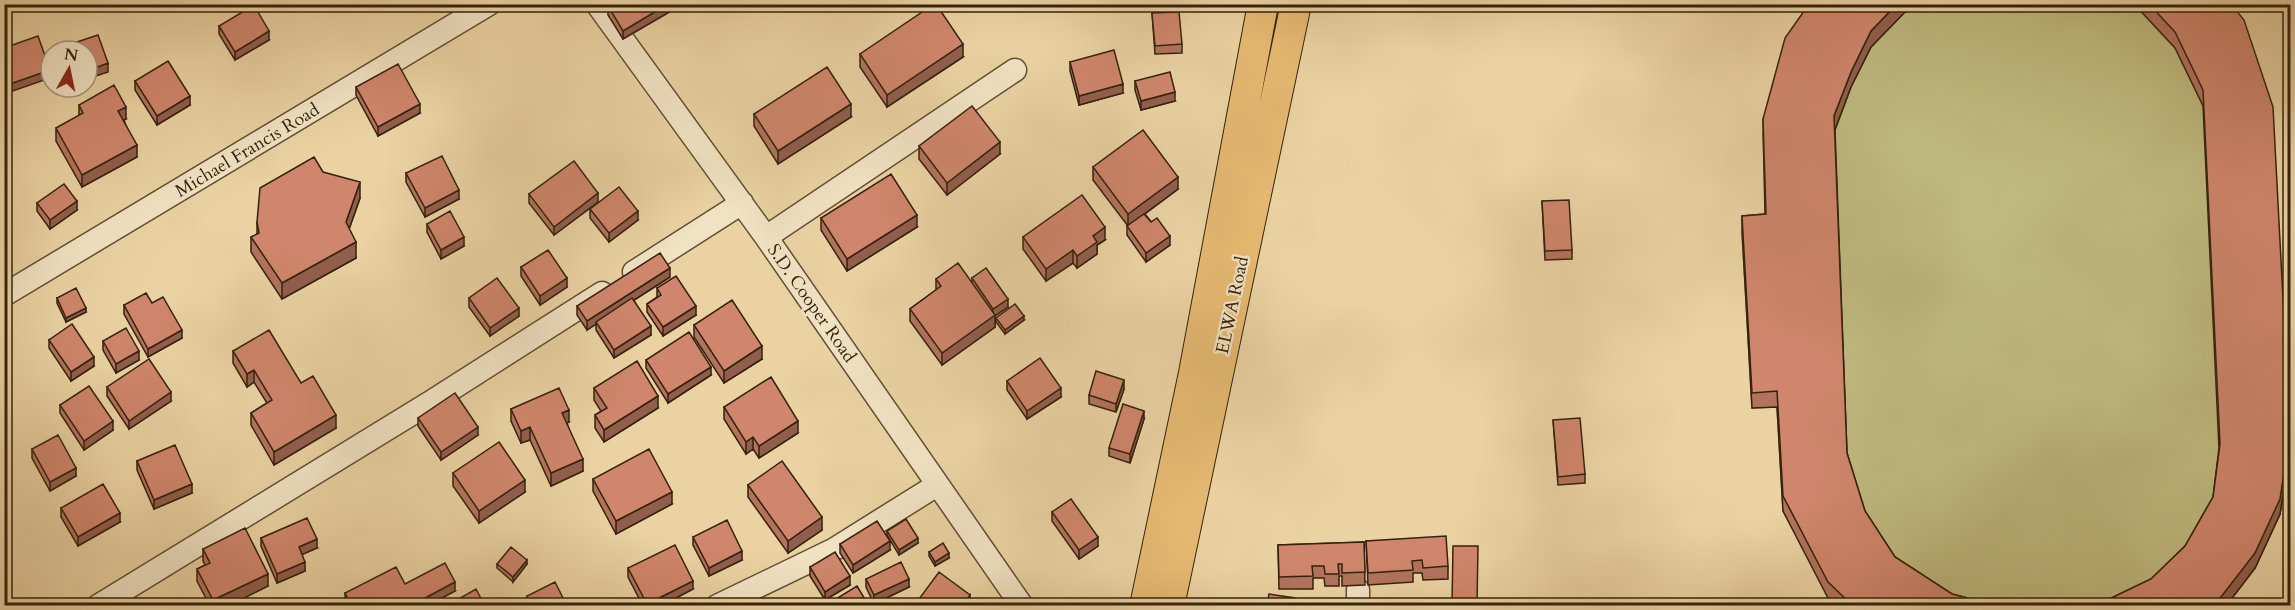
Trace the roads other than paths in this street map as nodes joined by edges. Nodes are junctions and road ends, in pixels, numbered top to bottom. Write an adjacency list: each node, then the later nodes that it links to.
1 (489, 4): 8 (street, Michael Francis Road)
2 (597, 4): 6 (street, S.D. Cooper Road)
3 (1263, 4): 13 (main road, ELWA Road)
4 (1296, 4): 14 (main road, ELWA Road)
5 (1015, 70): 7 (street)
6 (742, 203): 7 (street, S.D. Cooper Road); 10 (street)
7 (766, 237): 9 (street, S.D. Cooper Road)
8 (4, 295)
9 (937, 485): 11 (street); 12 (street, S.D. Cooper Road)
10 (98, 606)
11 (717, 606)
12 (1022, 606)
13 (1145, 606)
14 (1169, 606)

